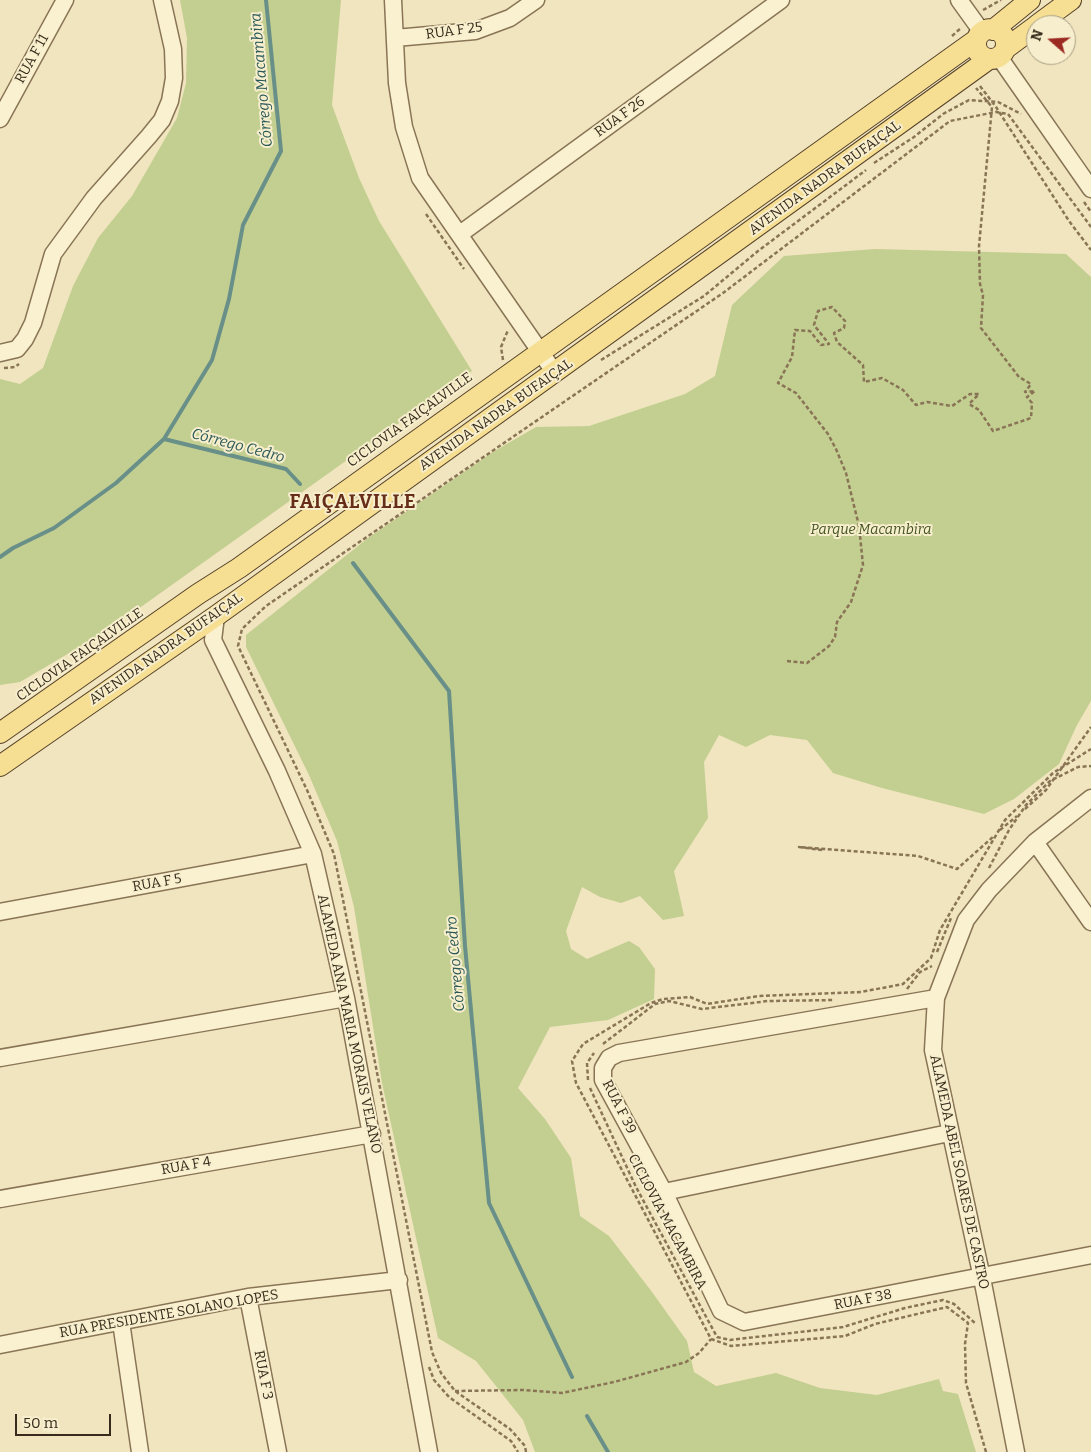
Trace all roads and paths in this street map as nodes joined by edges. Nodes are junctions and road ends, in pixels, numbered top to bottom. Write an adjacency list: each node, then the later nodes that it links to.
1 (65, 0): 21 (street, RUA F 11)
2 (162, 0): 31 (street)
3 (393, 0): 15 (street)
4 (536, 0): 15 (street, RUA F 25)
5 (781, 0): 26 (street, RUA F 26)
6 (958, 0): 12 (street)
7 (1001, 0): 12 (path)
8 (1006, 0): 12 (path)
9 (1030, 0): 12 (main road, AVENIDA NADRA BUFAIÇAL)
10 (1071, 0): 11 (main road, AVENIDA NADRA BUFAIÇAL)
11 (1051, 15)
12 (978, 26): 14 (path); 16 (path); 17 (main road); 17 (main road); 30 (main road, AVENIDA NADRA BUFAIÇAL)
13 (1026, 34): 17 (main road, AVENIDA NADRA BUFAIÇAL)
14 (955, 36)
15 (395, 38): 26 (street)
16 (957, 43)
17 (998, 55): 22 (street); 35 (main road, AVENIDA NADRA BUFAIÇAL)
18 (977, 82): 27 (path)
19 (972, 83): 37 (path)
20 (1022, 114): 33 (path)
21 (0, 119)
22 (1086, 193): 24 (path)
23 (424, 210): 28 (path)
24 (1091, 212)
25 (1091, 227): 70 (path)
26 (460, 234): 30 (street)
27 (1091, 250)
28 (466, 272)
29 (507, 327): 34 (path)
30 (542, 352): 35 (street); 39 (main road, AVENIDA NADRA BUFAIÇAL)
31 (1, 358): 32 (path)
32 (22, 362)
33 (596, 363)
34 (502, 365)
35 (555, 373): 36 (main road, AVENIDA NADRA BUFAIÇAL)
36 (216, 616): 41 (main road, AVENIDA NADRA BUFAIÇAL); 46 (street, ALAMEDA ANA MARIA MORAIS VELANO)
37 (787, 661)
38 (1091, 727): 45 (path)
39 (0, 733)
40 (1091, 749): 68 (path)
41 (0, 766)
42 (1091, 766): 47 (path)
43 (1091, 798): 44 (street, ALAMEDA ABEL SOARES DE CASTRO)
44 (1035, 842): 50 (street); 53 (street, ALAMEDA ABEL SOARES DE CASTRO)
45 (822, 850)
46 (313, 854): 49 (street, RUA F 5); 52 (street, ALAMEDA ANA MARIA MORAIS VELANO)
47 (987, 871)
48 (969, 892): 51 (path)
49 (0, 912)
50 (1091, 922)
51 (894, 990)
52 (346, 998): 57 (street); 59 (street, ALAMEDA ANA MARIA MORAIS VELANO)
53 (936, 998): 58 (street, ALAMEDA ABEL SOARES DE CASTRO); 60 (street, RUA F 39)
54 (839, 1001): 55 (path)
55 (602, 1045)
56 (595, 1051): 67 (path, CICLOVIA MACAMBIRA)
57 (0, 1058)
58 (950, 1133): 60 (street); 63 (street, ALAMEDA ABEL SOARES DE CASTRO)
59 (372, 1134): 61 (street, RUA F 4); 64 (street, ALAMEDA ANA MARIA MORAIS VELANO)
60 (664, 1192): 63 (street, RUA F 38)
61 (0, 1198)
62 (1091, 1255): 63 (street, RUA F 38)
63 (982, 1278): 76 (street, ALAMEDA ABEL SOARES DE CASTRO)
64 (399, 1280): 65 (street, RUA PRESIDENTE SOLANO LOPES); 73 (street, ALAMEDA ANA MARIA MORAIS VELANO)
65 (248, 1298): 66 (street, RUA PRESIDENTE SOLANO LOPES); 72 (street, RUA F 3)
66 (120, 1322): 69 (street, RUA PRESIDENTE SOLANO LOPES); 71 (street)
67 (978, 1328)
68 (711, 1339): 70 (path); 75 (path)
69 (0, 1345)
70 (455, 1391): 74 (path)
71 (140, 1452)
72 (278, 1452)
73 (429, 1452)
74 (526, 1452)
75 (986, 1452)
76 (1016, 1452)

